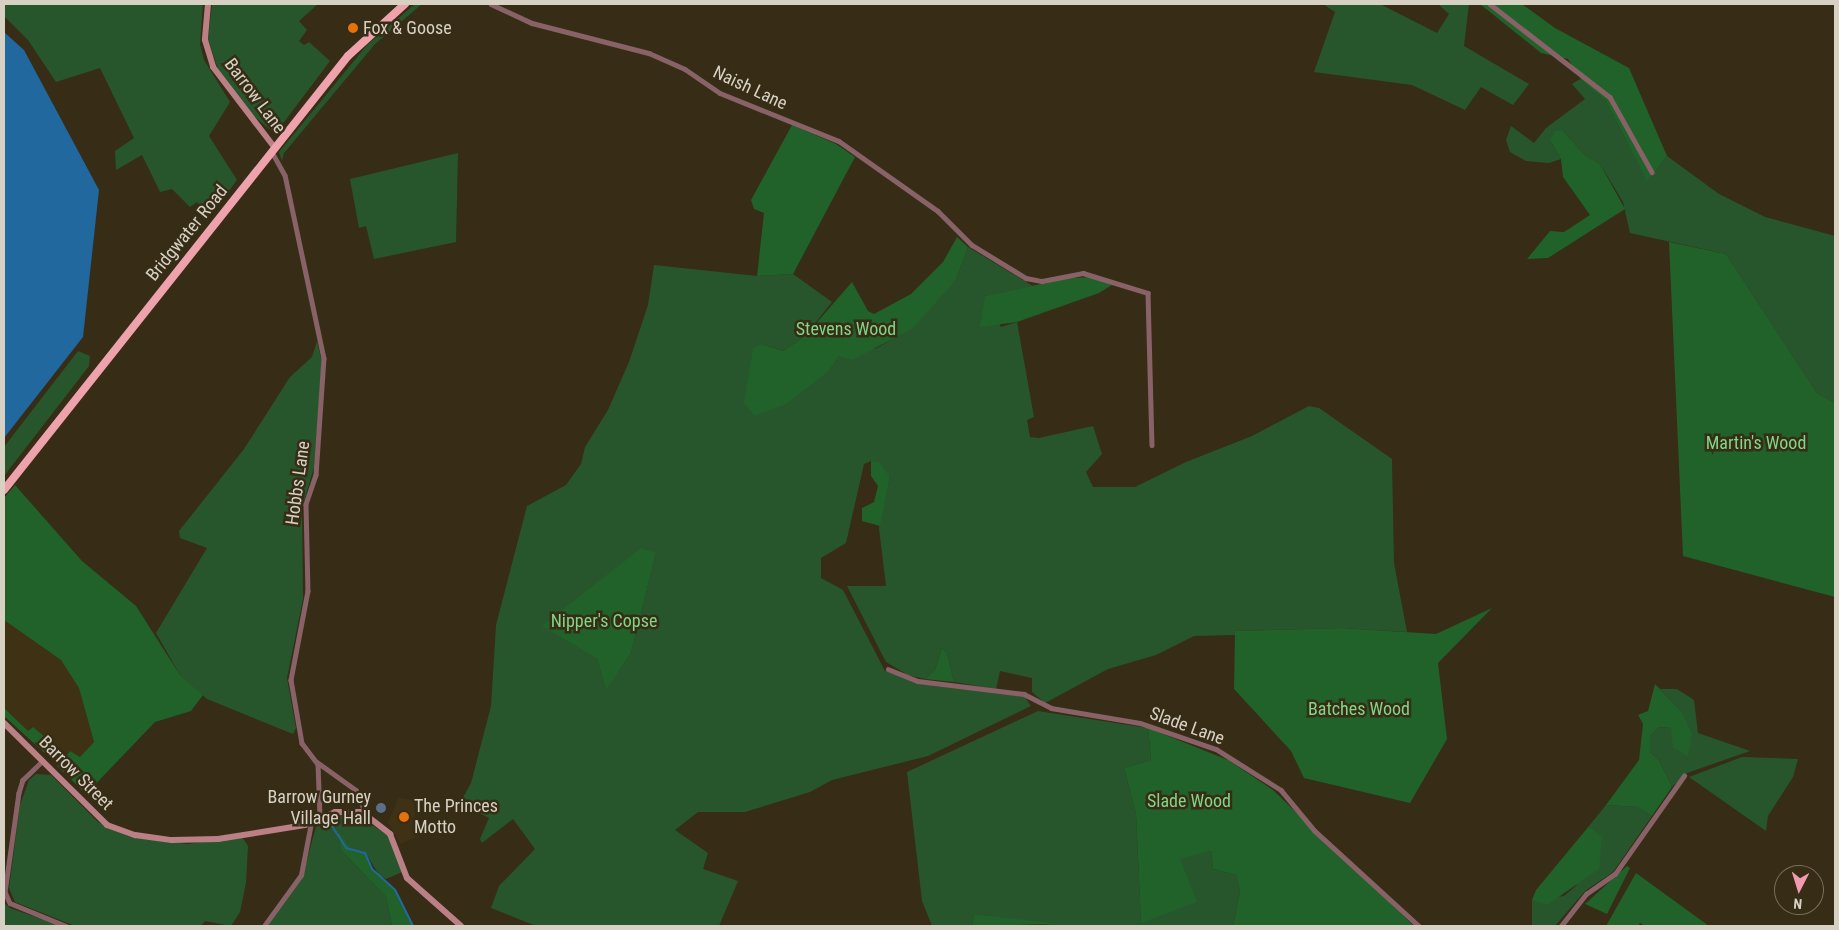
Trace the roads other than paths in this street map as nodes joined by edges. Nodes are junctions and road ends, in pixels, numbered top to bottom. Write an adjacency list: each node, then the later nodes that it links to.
1 (208, 4): 5 (main road, Barrow Lane)
2 (405, 4): 5 (highway, Bridgwater Road)
3 (491, 4): 7 (street, Naish Lane)
4 (1490, 4): 6 (street)
5 (273, 150): 8 (highway, Bridgwater Road); 12 (street, Hobbs Lane)
6 (1652, 172)
7 (1152, 445)
8 (4, 490)
9 (888, 669): 20 (street, Slade Lane)
10 (4, 724): 11 (main road, Barrow Street)
11 (44, 760): 16 (main road, Barrow Street); 17 (street)
12 (317, 762): 14 (street); 15 (street)
13 (1684, 776): 21 (street)
14 (366, 814): 15 (main road, Barrow Street); 19 (main road)
15 (320, 817): 16 (main road, Barrow Street)
16 (311, 823): 18 (street)
17 (66, 926)
18 (264, 926)
19 (461, 926)
20 (1419, 926)
21 (1561, 926)

